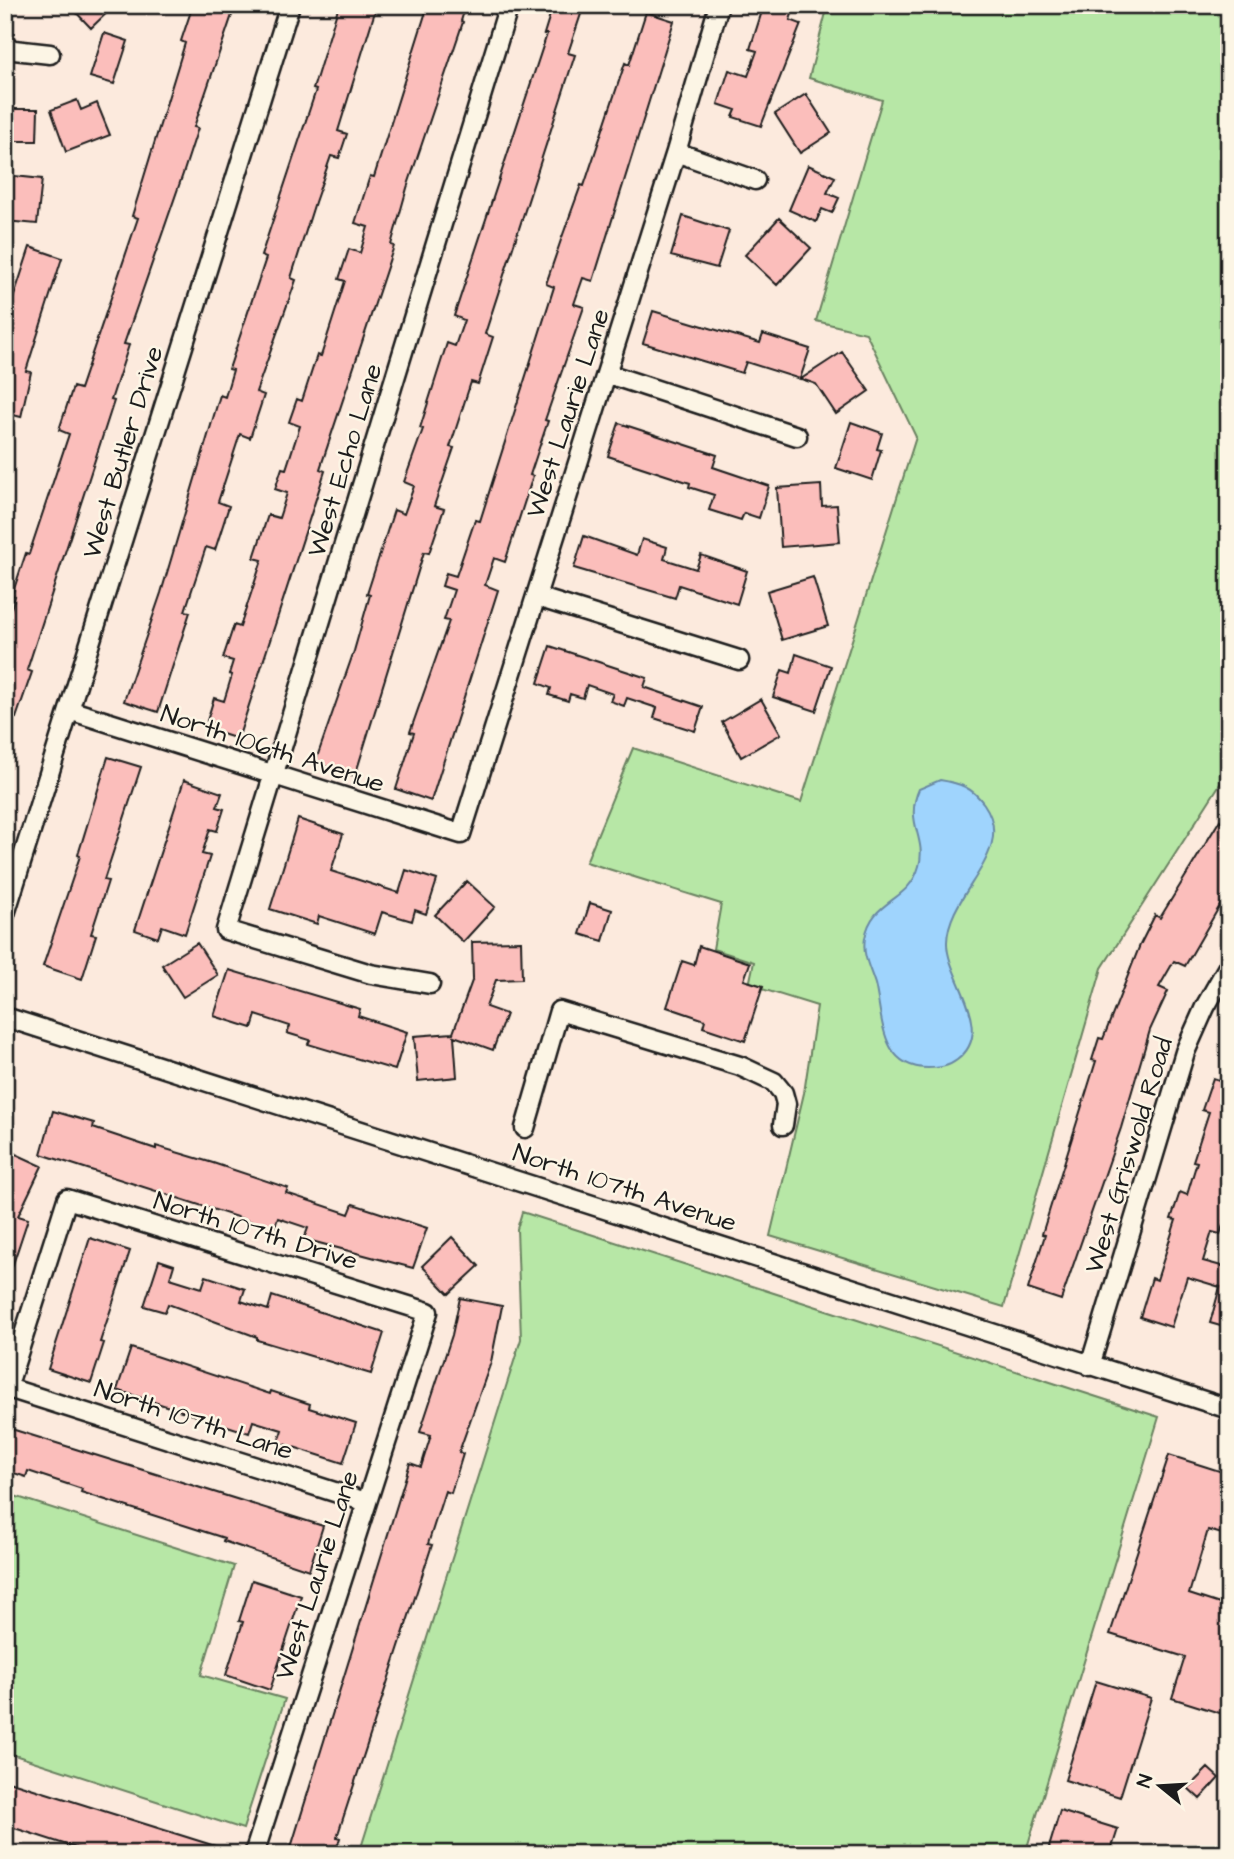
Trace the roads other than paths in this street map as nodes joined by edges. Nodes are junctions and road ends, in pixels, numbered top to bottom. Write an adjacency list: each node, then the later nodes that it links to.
1 (290, 5): 12 (street, West Butler Drive)
2 (509, 5): 13 (street, West Echo Lane)
3 (719, 5): 6 (street, West Laurie Lane)
4 (5, 49): 5 (street)
5 (50, 54)
6 (676, 152): 7 (street); 8 (street, West Laurie Lane)
7 (755, 180)
8 (608, 374): 9 (street); 10 (street, West Laurie Lane)
9 (797, 436)
10 (537, 597): 11 (street); 14 (street, West Laurie Lane)
11 (739, 660)
12 (69, 710): 13 (street, North 106th Avenue); 15 (street, West Butler Drive)
13 (275, 777): 14 (street, North 106th Avenue); 17 (street, West Echo Lane)
14 (461, 834)
15 (5, 914)
16 (1229, 965): 22 (street, West Griswold Road)
17 (430, 984)
18 (5, 1017): 22 (street, North 107th Avenue)
19 (783, 1125): 20 (street)
20 (525, 1128)
21 (428, 1312): 23 (street, North 107th Drive); 25 (street, West Laurie Lane)
22 (1090, 1366): 24 (street, North 107th Avenue)
23 (6, 1387): 25 (street, North 107th Lane)
24 (1229, 1409)
25 (366, 1502): 26 (street, West Laurie Lane)
26 (254, 1854)

